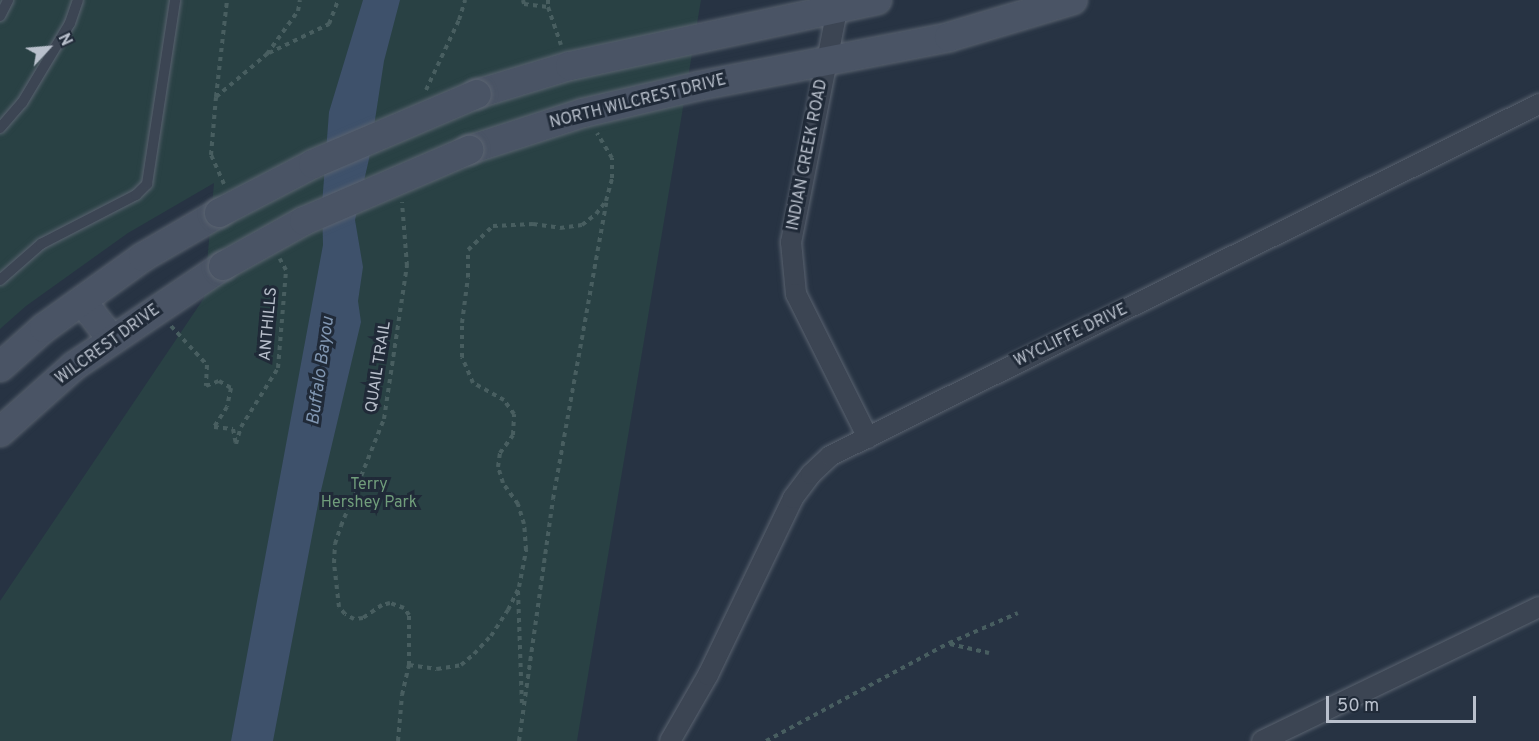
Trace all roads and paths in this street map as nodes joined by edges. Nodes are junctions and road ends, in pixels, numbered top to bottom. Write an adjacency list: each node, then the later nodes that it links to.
1 (8, 0): 13 (lane)
2 (78, 0): 20 (lane)
3 (175, 0): 28 (lane)
4 (227, 0): 16 (path)
5 (300, 0): 14 (path)
6 (338, 0): 14 (path)
7 (465, 0): 17 (path)
8 (548, 0): 12 (path)
9 (877, 0): 11 (main road)
10 (1073, 0): 15 (main road, NORTH WILCREST DRIVE)
11 (838, 4): 15 (street, INDIAN CREEK ROAD); 25 (main road, bridge)
12 (548, 7)
13 (0, 16)
14 (267, 54): 16 (path)
15 (827, 62): 19 (main road, NORTH WILCREST DRIVE); 34 (street, INDIAN CREEK ROAD)
16 (216, 97): 22 (path)
17 (422, 100)
18 (1539, 104): 34 (street, WYCLIFFE DRIVE)
19 (584, 113): 24 (path); 27 (main road, NORTH WILCREST DRIVE, bridge)
20 (0, 128)
21 (233, 183): 22 (path)
22 (225, 184): 25 (path)
23 (402, 200): 40 (path, QUAIL TRAIL)
24 (606, 201): 35 (path); 41 (path)
25 (219, 213): 29 (main road)
26 (279, 258): 30 (path, ANTHILLS)
27 (223, 266): 30 (main road, WILCREST DRIVE)
28 (0, 280)
29 (82, 301): 31 (main road); 32 (main road)
30 (157, 310): 31 (main road, WILCREST DRIVE)
31 (112, 340): 33 (main road, WILCREST DRIVE)
32 (0, 367)
33 (0, 432)
34 (868, 438): 45 (street, WYCLIFFE DRIVE)
35 (518, 590): 40 (path); 41 (path)
36 (1539, 607): 42 (street)
37 (1017, 613): 38 (path)
38 (949, 643): 39 (path); 46 (path)
39 (989, 653)
40 (409, 665): 43 (path, QUAIL TRAIL)
41 (522, 714): 44 (path)
42 (1274, 738)
43 (398, 741)
44 (519, 741)
45 (670, 741)
46 (766, 741)

